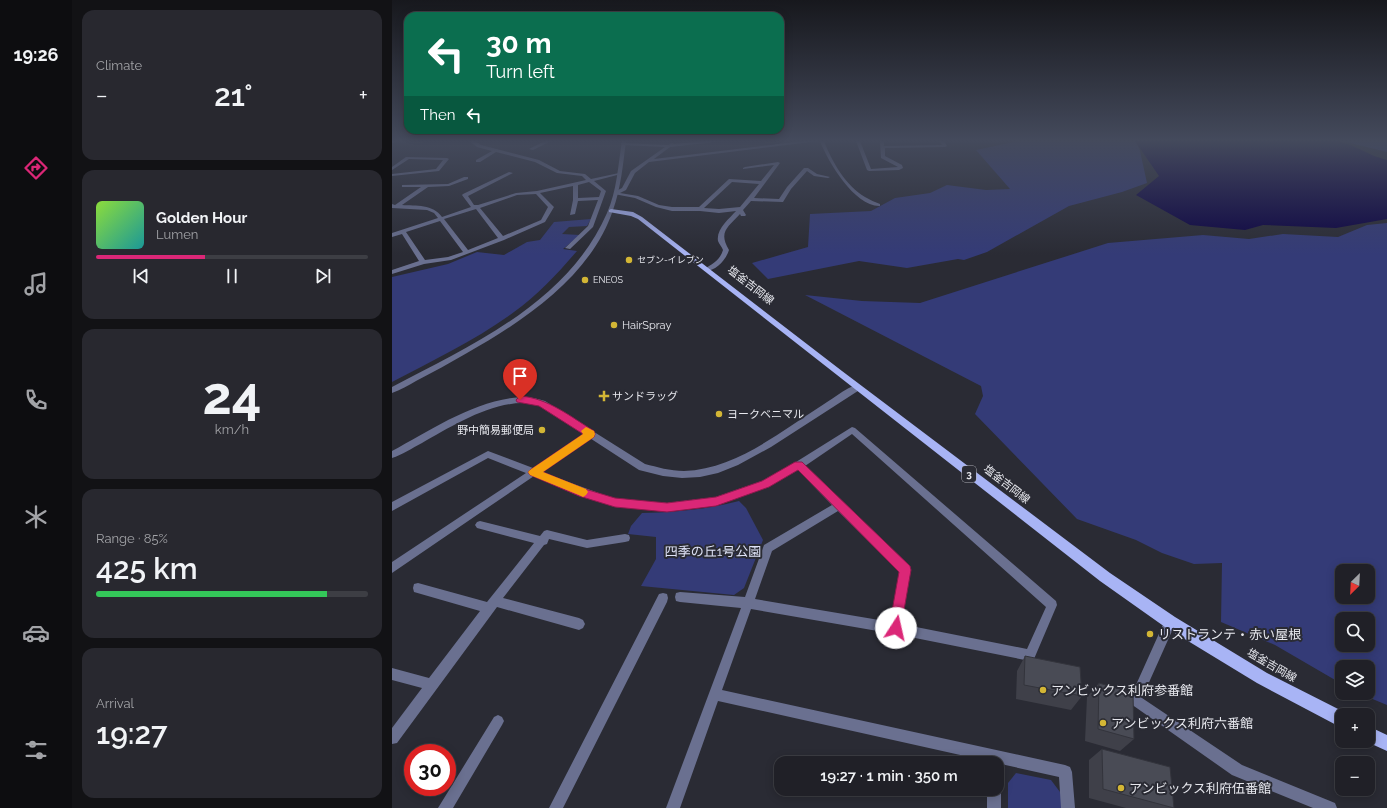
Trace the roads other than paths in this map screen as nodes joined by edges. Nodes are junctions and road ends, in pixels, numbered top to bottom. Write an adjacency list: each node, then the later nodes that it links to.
1 (464, 179): 13 (street)
2 (499, 179): 21 (street)
3 (597, 179): 9 (street)
4 (618, 179): 15 (street)
5 (629, 179): 15 (street)
6 (766, 179): 11 (street)
7 (798, 179): 17 (street)
8 (844, 179): 19 (street)
9 (591, 180): 10 (street); 16 (street)
10 (575, 183): 14 (street); 18 (street)
11 (763, 183): 17 (street); 22 (street)
12 (404, 186): 13 (street)
13 (426, 186): 20 (street)
14 (537, 192): 21 (street); 30 (street)
15 (616, 193): 22 (street); 24 (street)
16 (602, 198): 18 (street); 31 (street)
17 (750, 198): 23 (street)
18 (576, 200): 25 (street)
19 (878, 205)
20 (395, 206): 27 (street)
21 (474, 207): 27 (street); 30 (street)
22 (700, 209): 23 (street)
23 (740, 209): 26 (street); 34 (street)
24 (610, 211): 34 (main road, 塩釜吉岡線 / 3); 37 (street)
25 (572, 214)
26 (743, 215)
27 (441, 219): 28 (street); 32 (street)
28 (404, 231): 29 (street); 33 (street)
29 (392, 235)
30 (502, 238): 32 (street)
31 (568, 248)
32 (467, 253): 33 (street)
33 (423, 262): 35 (street)
34 (706, 270): 36 (main road, 塩釜吉岡線 / 3)
35 (392, 272)
36 (858, 387): 38 (street); 53 (main road, 塩釜吉岡線 / 3)
37 (392, 390)
38 (590, 434): 39 (street); 41 (street)
39 (392, 455)
40 (799, 465): 41 (street); 42 (street); 55 (street)
41 (534, 472): 43 (street); 47 (street)
42 (839, 506): 51 (street); 55 (street)
43 (392, 507)
44 (480, 525): 46 (street)
45 (625, 538): 46 (street)
46 (542, 541): 52 (street)
47 (392, 568)
48 (418, 588): 52 (street)
49 (680, 597): 51 (street)
50 (663, 598): 68 (street)
51 (747, 603): 55 (street); 58 (street)
52 (492, 605): 54 (street); 57 (street)
53 (1170, 622): 59 (main road, 塩釜吉岡線 / 3); 72 (street)
54 (579, 624)
55 (896, 628)
56 (392, 674): 57 (street)
57 (432, 685): 62 (street)
58 (714, 694): 64 (street); 69 (street)
59 (1335, 716)
60 (498, 721): 67 (street)
61 (1375, 737): 63 (main road)
62 (392, 738)
63 (1387, 743)
64 (978, 756)
65 (1004, 762): 71 (street)
66 (994, 796): 70 (street)
67 (445, 808)
68 (556, 808)
69 (674, 808)
70 (994, 808)
71 (1068, 808)
72 (1330, 808)

